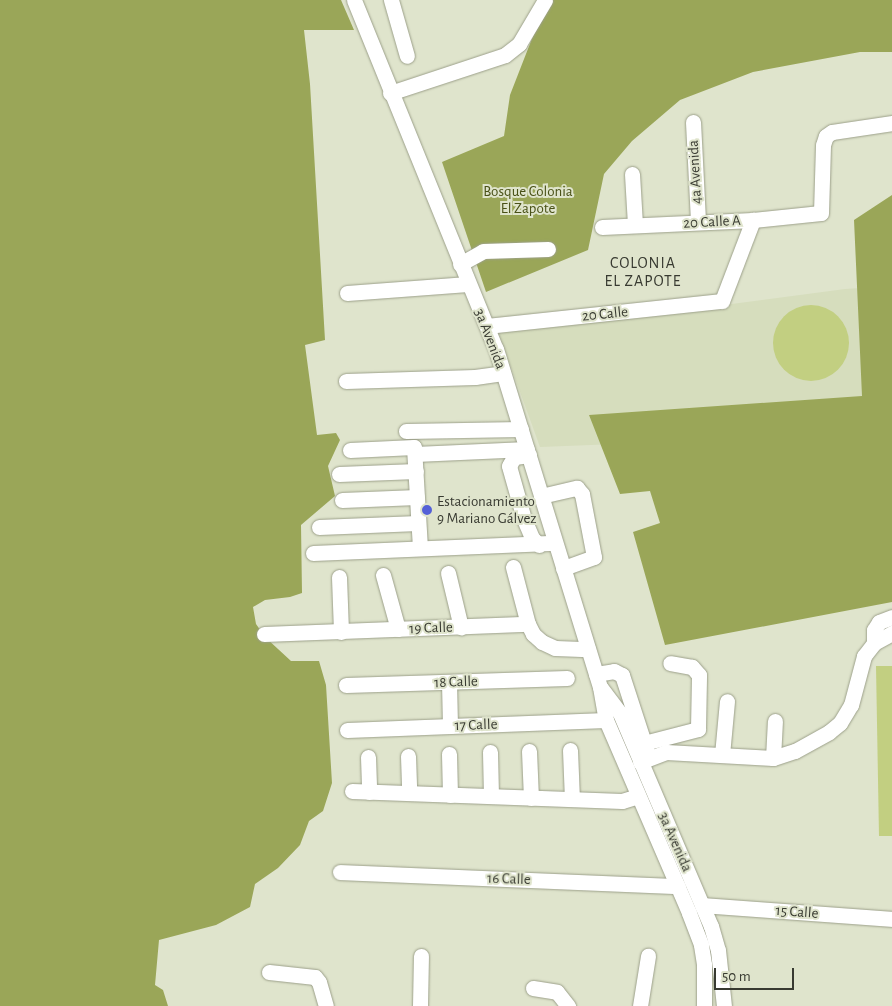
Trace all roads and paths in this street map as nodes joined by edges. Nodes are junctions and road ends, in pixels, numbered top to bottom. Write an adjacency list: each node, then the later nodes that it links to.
1 (354, 0): 5 (street, 3a Avenida)
2 (391, 0): 4 (street)
3 (545, 0): 5 (street)
4 (407, 56)
5 (390, 92): 14 (street, 3a Avenida)
6 (693, 122): 10 (street, 4a Avenida)
7 (892, 123): 9 (street, 20 Calle A)
8 (632, 174): 11 (street)
9 (753, 220): 10 (street, 20 Calle A); 17 (street, 20 Calle)
10 (698, 222): 11 (street, 20 Calle A)
11 (635, 225): 12 (street, 20 Calle A)
12 (602, 227)
13 (548, 249): 14 (street)
14 (460, 264): 15 (street, 3a Avenida)
15 (468, 284): 16 (street); 17 (street, 3a Avenida)
16 (347, 293)
17 (487, 326): 18 (street, 3a Avenida)
18 (504, 373): 19 (street); 20 (street, 3a Avenida)
19 (346, 381)
20 (521, 429): 21 (street); 23 (street, 3a Avenida)
21 (406, 431)
22 (350, 450): 24 (street)
23 (528, 452): 24 (street); 27 (street, 3a Avenida); 33 (street)
24 (416, 454): 25 (street)
25 (416, 471): 26 (street); 28 (street)
26 (339, 474)
27 (541, 496): 32 (street, 3a Avenida); 37 (street)
28 (417, 497): 29 (street); 30 (street)
29 (342, 500)
30 (418, 523): 31 (street); 34 (street)
31 (319, 526)
32 (555, 543): 33 (street); 37 (street, 3a Avenida)
33 (539, 545): 34 (street)
34 (420, 548): 35 (street)
35 (314, 553)
36 (513, 567): 42 (street)
37 (563, 568): 49 (street, 3a Avenida)
38 (448, 573): 43 (street)
39 (383, 575): 44 (street)
40 (339, 577): 45 (street)
41 (892, 617): 48 (street)
42 (528, 624): 43 (street, 19 Calle); 49 (street)
43 (461, 627): 44 (street, 19 Calle)
44 (398, 629): 45 (street, 19 Calle)
45 (341, 632): 47 (street, 19 Calle)
46 (892, 633): 48 (street)
47 (264, 634)
48 (874, 643): 68 (street)
49 (588, 649): 52 (street, 3a Avenida)
50 (670, 663): 60 (street)
51 (567, 678): 53 (street, 18 Calle)
52 (598, 680): 56 (street, 3a Avenida); 60 (street); 69 (street, 3a Avenida)
53 (449, 682): 54 (street, 18 Calle); 58 (street)
54 (346, 686)
55 (727, 701): 65 (street)
56 (606, 720): 58 (street, 17 Calle); 75 (street, 3a Avenida)
57 (775, 722): 68 (street)
58 (450, 726): 59 (street, 17 Calle)
59 (347, 730)
60 (644, 743): 69 (street)
61 (570, 750): 77 (street)
62 (530, 751): 76 (street)
63 (490, 752): 74 (street)
64 (449, 754): 73 (street)
65 (722, 755): 68 (street); 69 (street)
66 (408, 756): 72 (street)
67 (368, 757): 71 (street)
68 (773, 758)
69 (644, 760): 80 (street, 3a Avenida)
70 (352, 791): 71 (street)
71 (369, 792): 72 (street)
72 (409, 793): 73 (street)
73 (450, 795): 74 (street)
74 (491, 796): 76 (street)
75 (638, 796): 77 (street); 79 (street, 3a Avenida)
76 (531, 798): 77 (street)
77 (572, 799)
78 (340, 872): 79 (street, 16 Calle)
79 (678, 886): 90 (street, 3a Avenida)
80 (702, 905): 81 (street, 15 Calle); 91 (street, 3a Avenida)
81 (892, 919)
82 (421, 956): 87 (street)
83 (648, 956): 89 (street)
84 (269, 972): 86 (street)
85 (533, 988): 88 (street)
86 (326, 1006)
87 (420, 1006)
88 (568, 1006)
89 (640, 1006)
90 (704, 1006)
91 (724, 1006)

